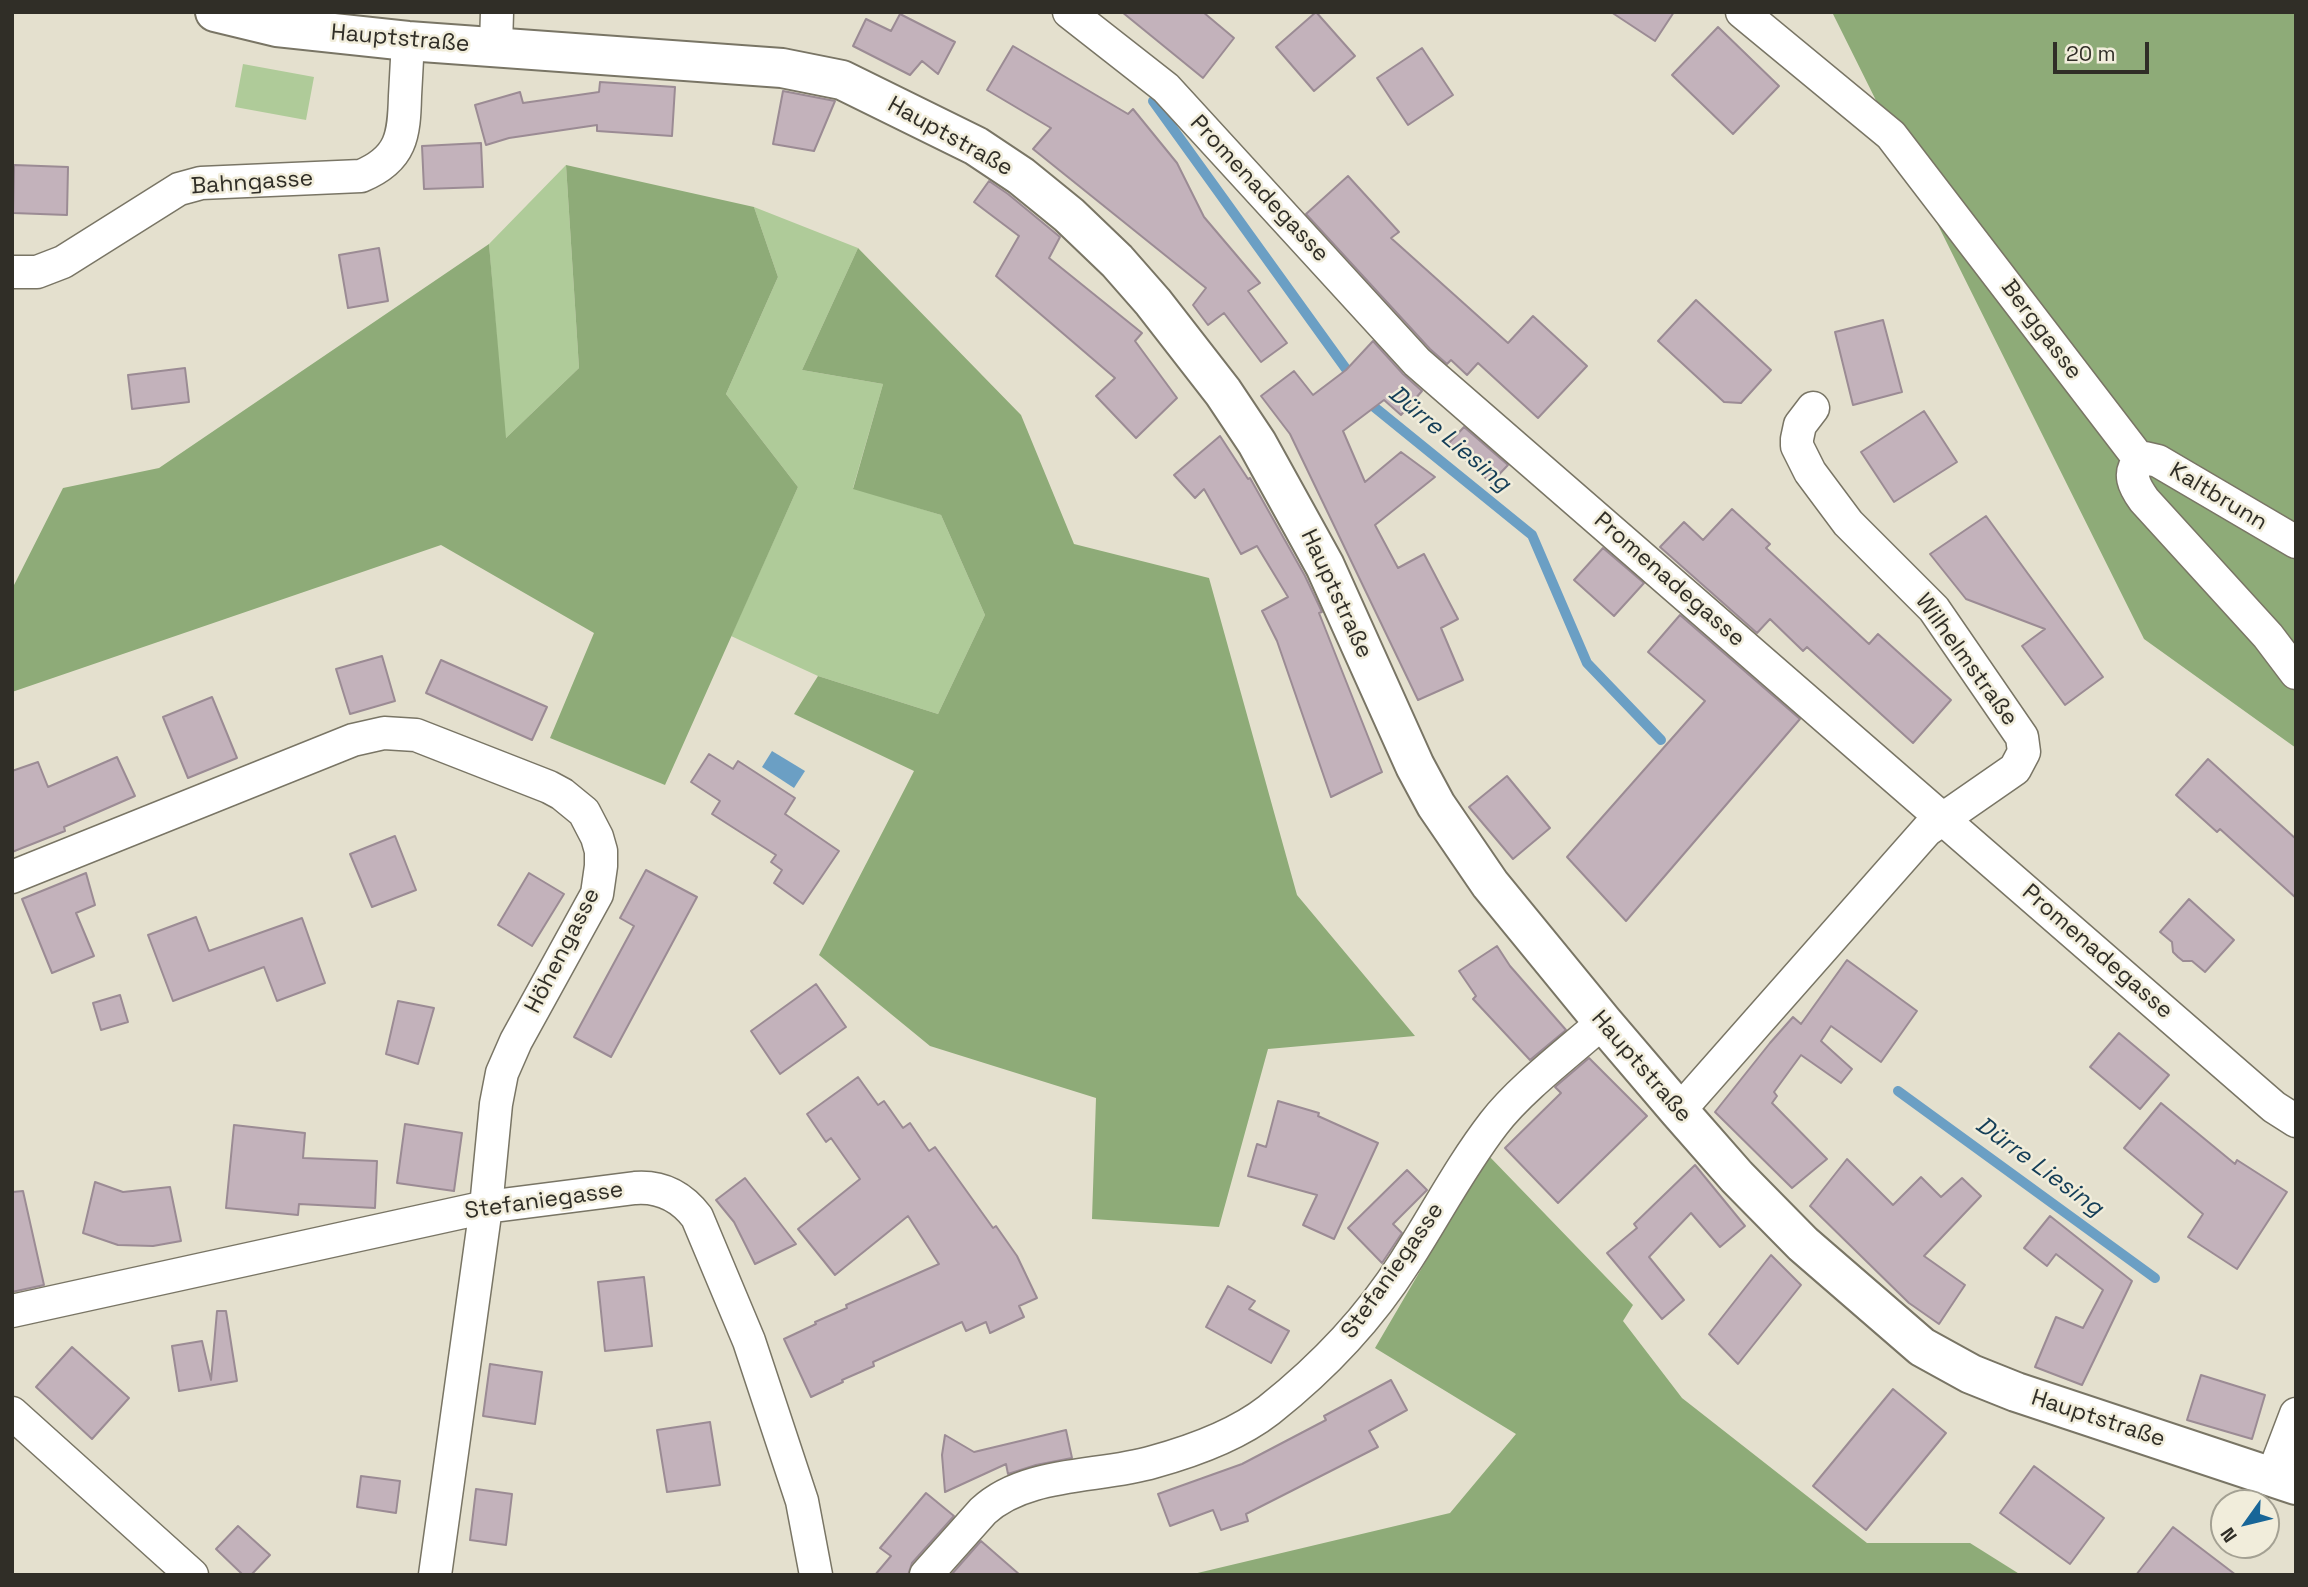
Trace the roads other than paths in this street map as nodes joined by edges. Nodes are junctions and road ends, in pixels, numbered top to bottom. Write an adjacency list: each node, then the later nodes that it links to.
1 (215, 12): 5 (main road, Hauptstraße)
2 (1069, 12): 11 (street, Promenadegasse)
3 (1742, 12): 8 (street, Berggasse)
4 (496, 29): 5 (main road, Hauptstraße); 13 (main road, Hauptstraße)
5 (408, 41): 6 (street, Bahngasse)
6 (12, 272)
7 (1813, 408): 11 (street, Wilhelmstraße)
8 (2140, 460): 9 (street, Kaltbrunn); 10 (street)
9 (2296, 542)
10 (2296, 673)
11 (1942, 818): 14 (street, Wilhelmstraße); 15 (street, Promenadegasse)
12 (12, 877): 16 (street, Höhengasse)
13 (1602, 1022): 14 (main road, Hauptstraße); 24 (street, Stefaniegasse)
14 (1679, 1111): 20 (main road, Hauptstraße)
15 (2296, 1121)
16 (486, 1207): 17 (street, Stefaniegasse); 22 (street, Höhengasse); 23 (street, Stefaniegasse)
17 (12, 1311)
18 (12, 1413): 21 (street)
19 (2296, 1414): 20 (street)
20 (2284, 1481)
21 (192, 1575)
22 (435, 1575)
23 (816, 1575)
24 (926, 1575)

